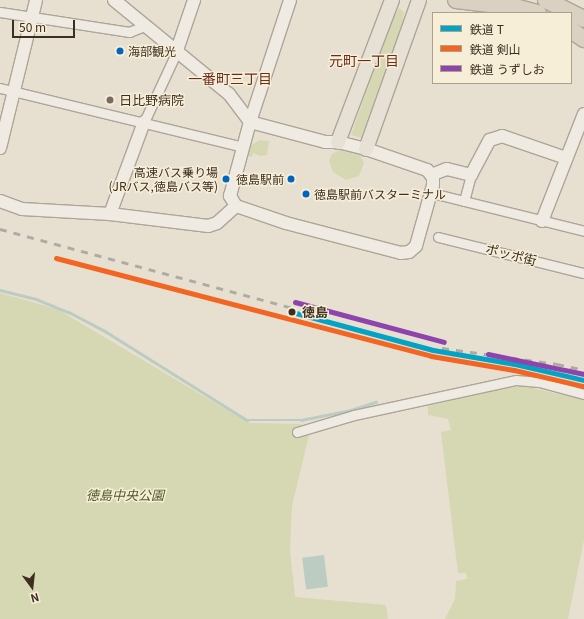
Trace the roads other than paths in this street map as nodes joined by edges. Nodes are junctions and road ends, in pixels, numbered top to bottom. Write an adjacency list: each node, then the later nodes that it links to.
1 (36, 0): 13 (street)
2 (114, 0): 15 (street)
3 (194, 0): 18 (street)
4 (290, 0): 23 (street)
5 (392, 0): 24 (main road)
6 (419, 0): 27 (main road)
7 (456, 0): 10 (highway)
8 (547, 0): 11 (highway)
9 (0, 12): 13 (street)
10 (534, 12)
11 (569, 12)
12 (572, 14): 14 (highway)
13 (32, 16): 15 (street); 20 (street)
14 (584, 20)
15 (145, 26): 18 (street)
16 (572, 31): 17 (highway)
17 (584, 39)
18 (176, 53): 22 (street); 23 (street)
19 (0, 88): 20 (street)
20 (14, 91): 22 (street); 26 (street)
21 (584, 114): 28 (street)
22 (144, 122): 25 (street); 35 (street)
23 (250, 122): 24 (street); 25 (street)
24 (338, 142): 27 (street)
25 (244, 147): 34 (street)
26 (0, 148)
27 (366, 149): 29 (street)
28 (566, 158): 30 (street); 36 (street)
29 (431, 175): 30 (street); 31 (street)
30 (471, 175): 33 (street)
31 (432, 193): 33 (street); 34 (street)
32 (0, 201): 35 (street)
33 (464, 201): 36 (street)
34 (236, 206): 35 (street)
35 (110, 214)
36 (542, 221): 37 (street)
37 (584, 231)
38 (438, 237): 39 (street, ポッポ街)
39 (584, 273)
40 (584, 394): 41 (street)
41 (297, 432)

